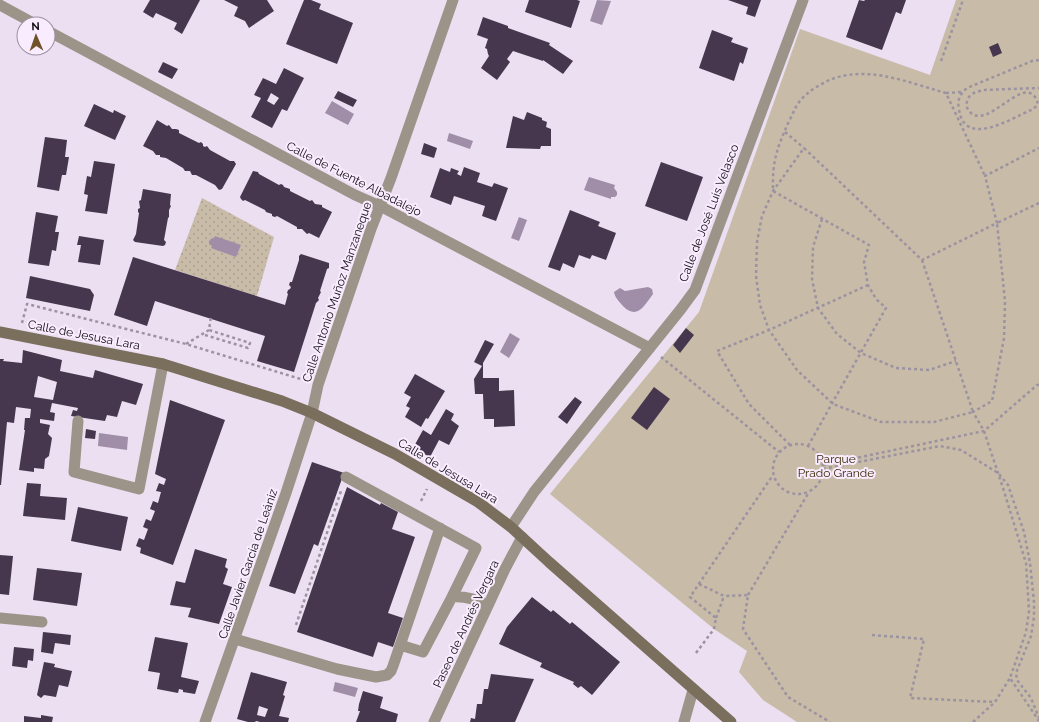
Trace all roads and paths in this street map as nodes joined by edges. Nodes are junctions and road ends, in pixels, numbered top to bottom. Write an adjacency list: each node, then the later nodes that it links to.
1 (453, 0): 18 (street, Calle Antonio Muñoz Manzaneque)
2 (803, 0): 31 (street, Calle de José Luis Velasco)
3 (963, 0): 8 (path)
4 (0, 5): 5 (street)
5 (20, 16)
6 (56, 35): 18 (street, Calle de Fuente Albadalejo)
7 (1039, 60): 10 (path)
8 (941, 61)
9 (1039, 88): 10 (path)
10 (962, 92): 11 (path)
11 (946, 93): 12 (path); 15 (path)
12 (784, 132): 13 (path); 16 (path)
13 (804, 148): 16 (path); 21 (path)
14 (1039, 148): 15 (path)
15 (985, 176): 20 (path)
16 (773, 191): 19 (path); 27 (path)
17 (1039, 204): 20 (path)
18 (380, 206): 31 (street, Calle de Fuente Albadalejo); 36 (street, Calle Antonio Muñoz Manzaneque)
19 (822, 219): 22 (path); 23 (path)
20 (997, 224): 21 (path); 39 (path)
21 (922, 260): 34 (path)
22 (868, 285): 23 (path); 32 (path)
23 (818, 308): 27 (path); 32 (path)
24 (211, 316): 26 (path)
25 (15, 322): 30 (path)
26 (209, 330): 29 (path); 30 (path)
27 (769, 330): 38 (path); 43 (path)
28 (0, 332): 35 (main road, Calle de Jesusa Lara)
29 (205, 335)
30 (186, 344): 36 (path)
31 (650, 348): 54 (street, Calle de José Luis Velasco)
32 (861, 353): 34 (path); 38 (path)
33 (662, 357): 45 (path)
34 (956, 361): 39 (path)
35 (163, 364): 40 (main road, Calle de Jesusa Lara); 41 (street)
36 (318, 385): 40 (street, Calle Antonio Muñoz Manzaneque)
37 (1039, 385): 42 (path)
38 (833, 404): 39 (path); 44 (path)
39 (973, 412): 42 (path)
40 (312, 413): 49 (main road, Calle de Jesusa Lara); 67 (street, Calle Javier García de Leániz)
41 (78, 421)
42 (984, 431): 46 (path); 48 (path)
43 (790, 445): 44 (path); 45 (path)
44 (808, 446): 46 (path)
45 (779, 452): 50 (path)
46 (823, 465): 47 (path)
47 (823, 469): 48 (path); 52 (path)
48 (998, 473): 70 (path); 73 (path)
49 (433, 475): 53 (path); 54 (main road, Calle de Jesusa Lara)
50 (773, 475): 52 (path); 57 (path)
51 (346, 477): 53 (street); 65 (path)
52 (809, 492): 58 (path)
53 (415, 514): 55 (street)
54 (512, 526): 56 (main road, Calle de Jesusa Lara)
55 (440, 528): 60 (street); 68 (street)
56 (522, 537): 61 (street, Paseo de Andrés Vergara); 71 (main road, Calle de Jesusa Lara)
57 (699, 584): 59 (path); 63 (path)
58 (748, 595): 59 (path); 79 (path)
59 (724, 596): 63 (path)
60 (452, 597): 61 (street); 68 (street)
61 (488, 605): 76 (street, Paseo de Andrés Vergara)
62 (0, 618): 64 (street)
63 (716, 618): 69 (path)
64 (42, 622)
65 (296, 625)
66 (872, 635): 72 (path)
67 (235, 639): 68 (street); 75 (street, Calle Javier García de Leániz)
68 (400, 645)
69 (696, 653)
70 (1010, 678): 72 (path); 74 (path)
71 (693, 690): 77 (street); 78 (main road, Calle de Jesusa Lara)
72 (995, 702): 80 (path)
73 (1039, 718)
74 (1039, 721)
75 (205, 722)
76 (434, 722)
77 (684, 722)
78 (731, 722)
79 (830, 722)
80 (973, 722)

